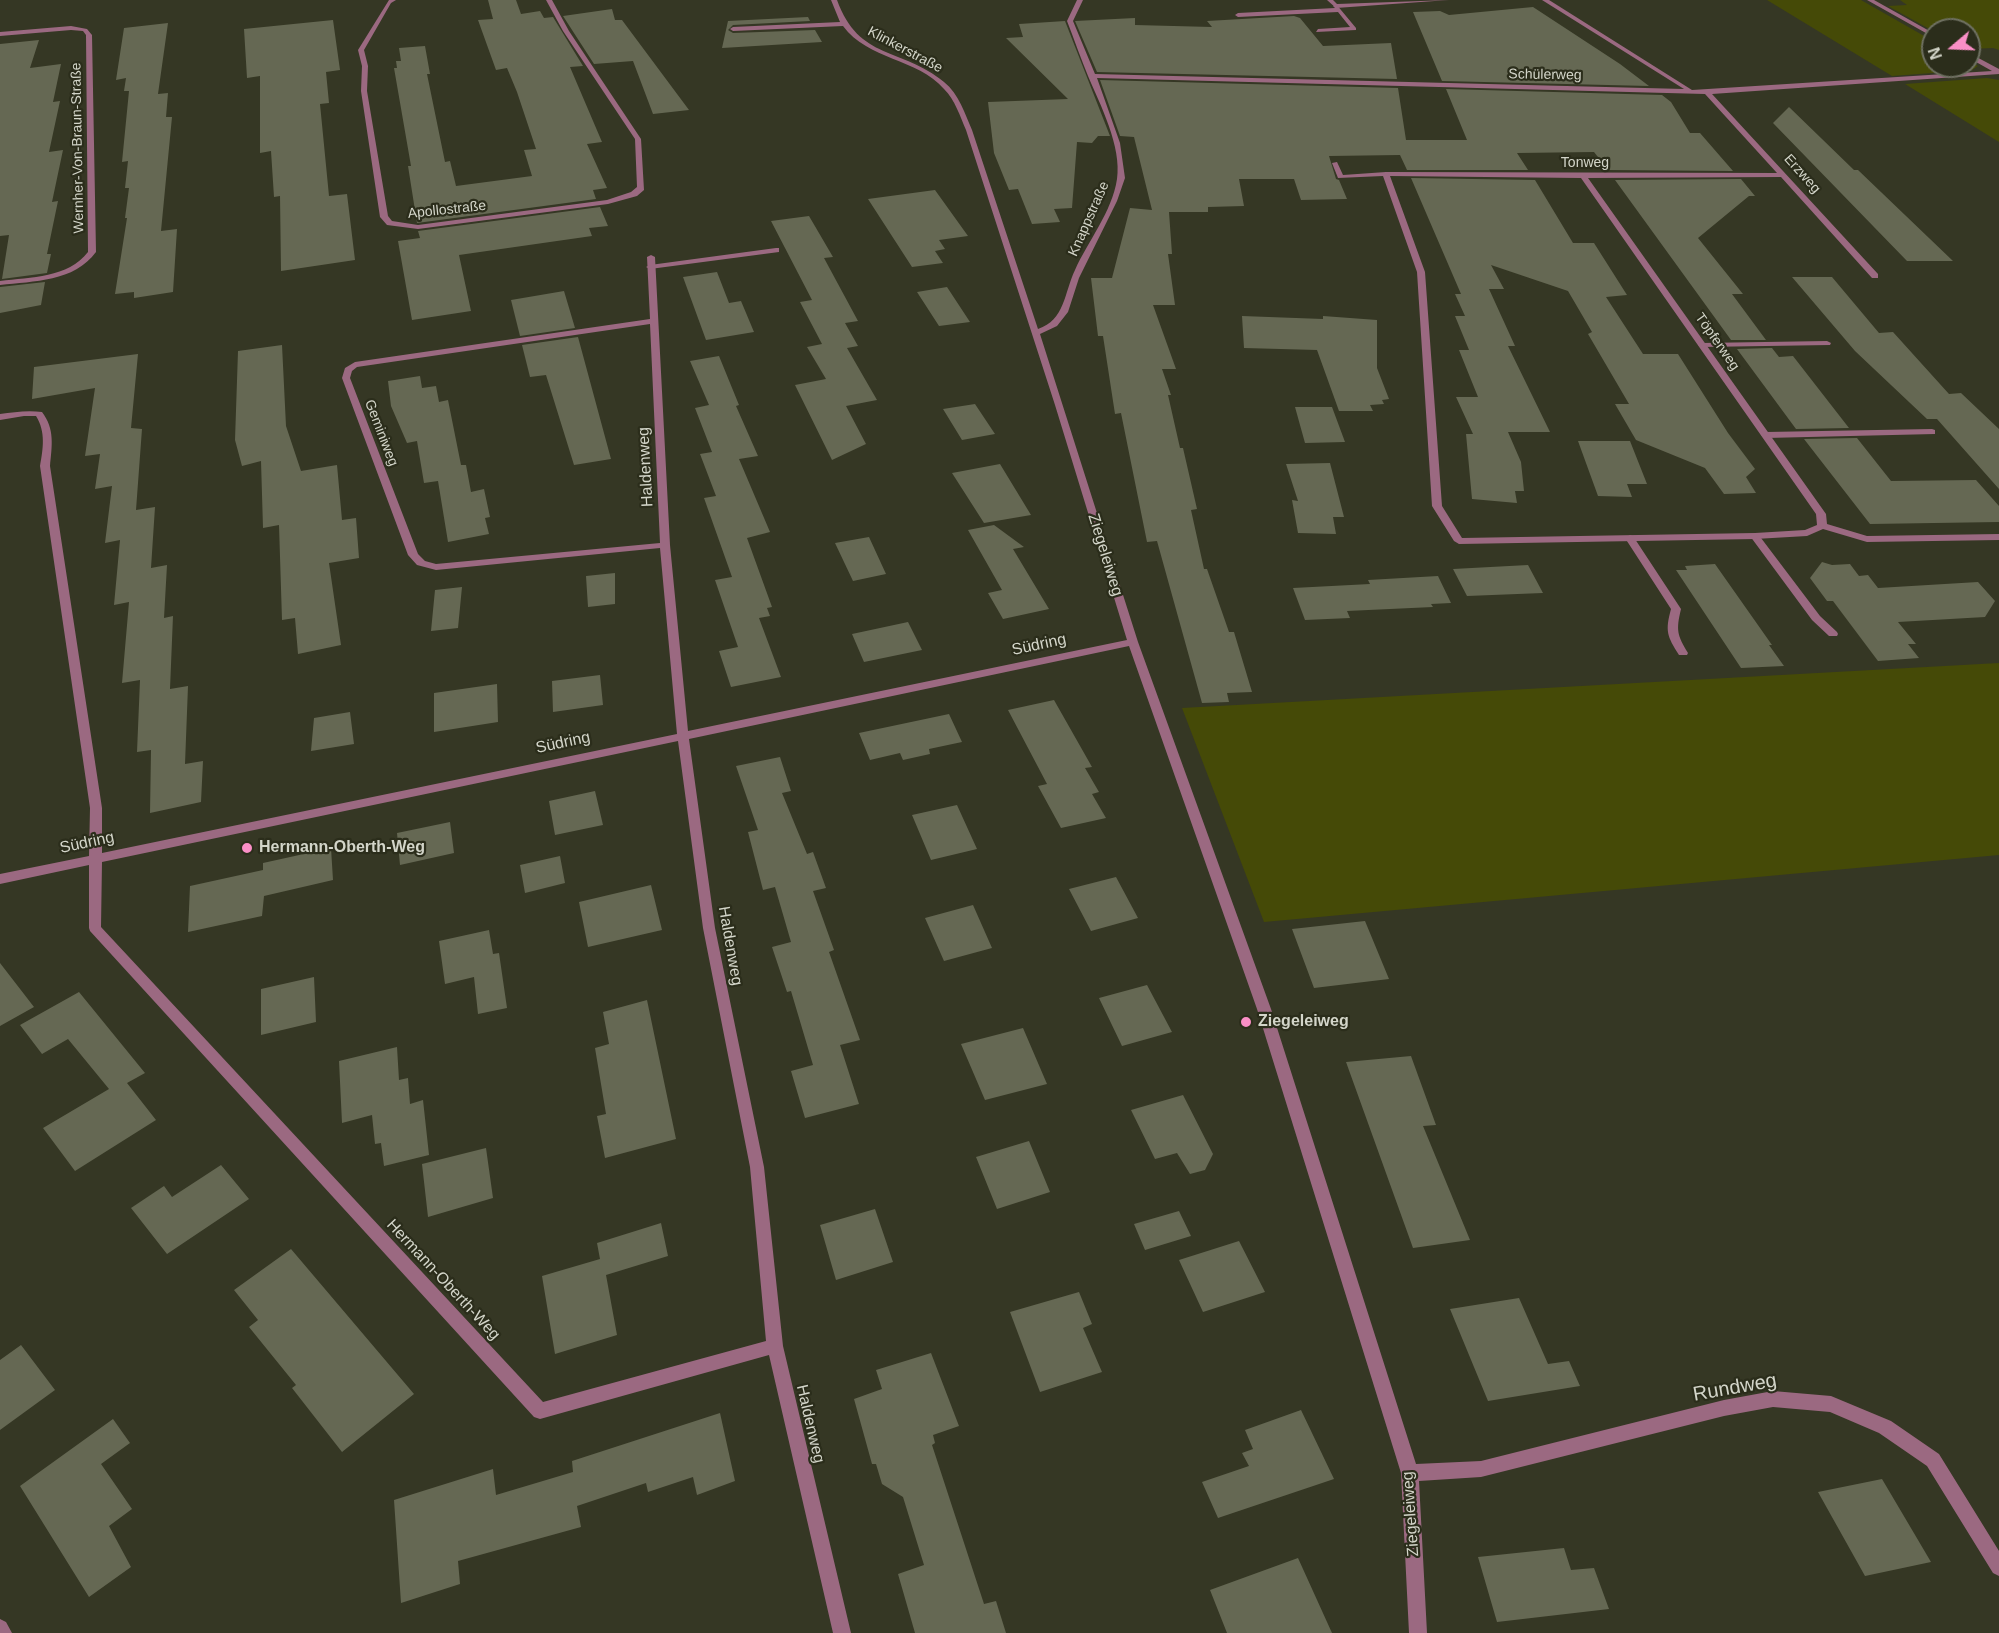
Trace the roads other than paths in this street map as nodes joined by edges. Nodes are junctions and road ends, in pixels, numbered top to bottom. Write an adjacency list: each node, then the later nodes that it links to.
1 (393, 0): 2 (street, Apollostraße)
2 (549, 0)
3 (834, 0): 11 (street)
4 (1080, 0): 18 (street, Knappstraße)
5 (1329, 0): 9 (street)
6 (1446, 0): 9 (street)
7 (1545, 0): 19 (street)
8 (1870, 0): 12 (street)
9 (1337, 8): 10 (street); 14 (street)
10 (1238, 15)
11 (842, 24): 13 (street); 21 (street, Klinkerstraße)
12 (1921, 28)
13 (733, 29)
14 (1318, 31)
15 (0, 34): 28 (street, Wernher-Von-Braun-Straße)
16 (1981, 62): 17 (street)
17 (1999, 72): 20 (street, Schülerweg)
18 (1091, 76): 19 (street, Schülerweg); 30 (street, Knappstraße)
19 (1690, 90): 20 (street, Schülerweg)
20 (1707, 92): 24 (street, Erzweg)
21 (955, 100): 30 (street, Ziegeleiweg)
22 (1335, 163): 23 (street, Tonweg)
23 (1386, 174): 25 (street, Tonweg); 39 (street)
24 (1785, 174): 25 (street, Tonweg); 27 (street, Erzweg)
25 (1583, 177): 32 (street, Töpferweg)
26 (776, 250): 29 (street, Haldenweg)
27 (1875, 276)
28 (0, 283)
29 (653, 321): 40 (street, Haldenweg); 40 (street, Geminiweg)
30 (1036, 333): 42 (street, Ziegeleiweg)
31 (1827, 344): 32 (street)
32 (1702, 345): 35 (street, Töpferweg)
33 (0, 417): 45 (street, Hermann-Oberth-Weg)
34 (1932, 432): 35 (street)
35 (1766, 435): 36 (street, Töpferweg)
36 (1822, 526): 37 (street); 38 (street)
37 (1755, 536): 39 (street); 41 (street)
38 (1999, 537)
39 (1630, 538): 43 (street)
40 (665, 545): 44 (street, Haldenweg)
41 (1833, 634)
42 (1133, 642): 44 (street, Südring); 48 (street, Ziegeleiweg)
43 (1683, 653)
44 (683, 734): 45 (street, Südring); 47 (street, Haldenweg)
45 (93, 859): 46 (street, Südring); 47 (street, Hermann-Oberth-Weg)
46 (0, 879)
47 (775, 1346): 52 (street, Haldenweg)
48 (1410, 1473): 49 (street, Rundweg); 53 (street, Ziegeleiweg)
49 (1999, 1567)
50 (0, 1628): 51 (street)
51 (3, 1633)
52 (842, 1633)
53 (1418, 1633)

